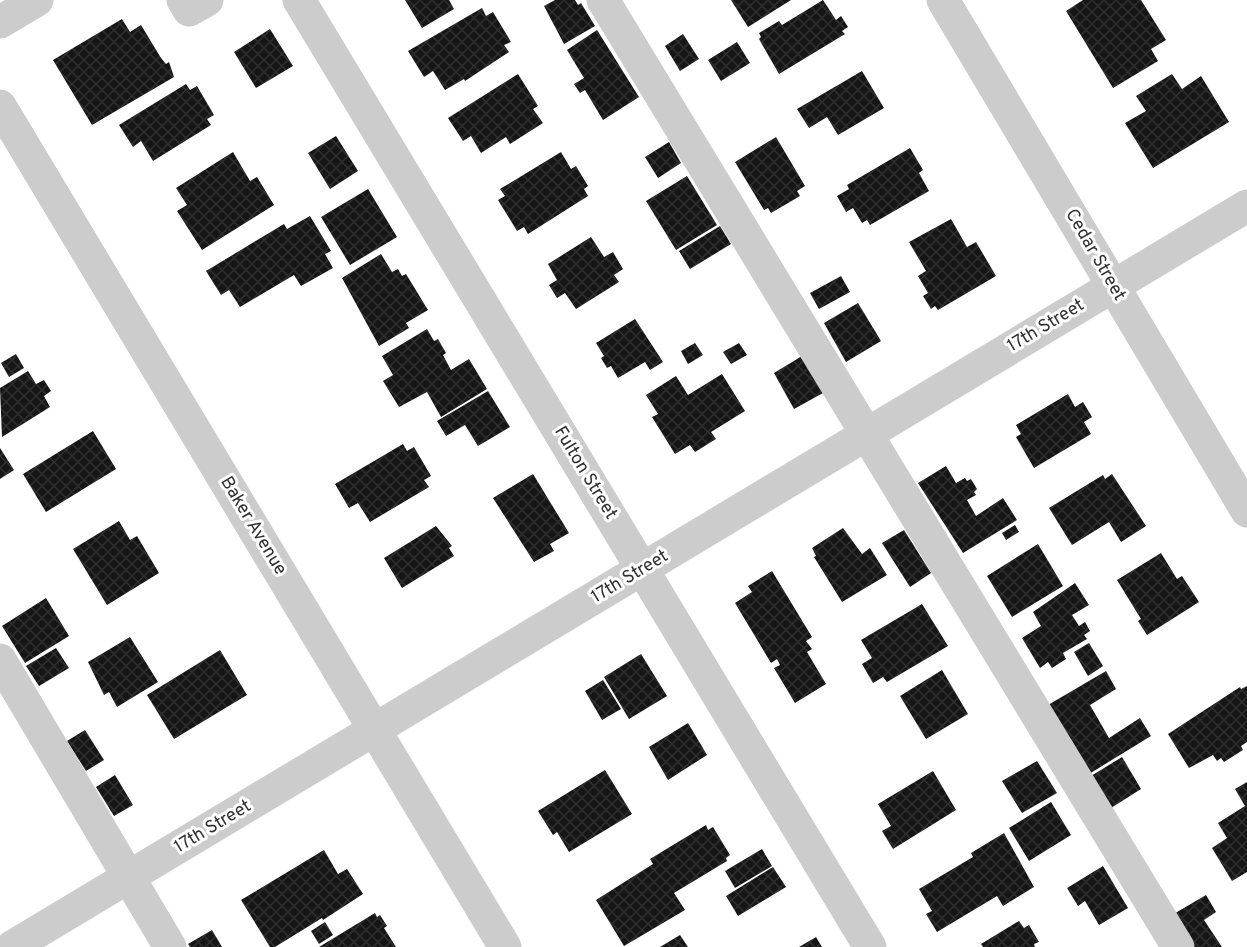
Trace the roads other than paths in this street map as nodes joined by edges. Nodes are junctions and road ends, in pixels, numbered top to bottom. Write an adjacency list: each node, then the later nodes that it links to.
1 (36, 0): 7 (street)
2 (183, 0): 3 (street)
3 (207, 0)
4 (299, 0): 13 (street, Fulton Street)
5 (603, 0): 11 (street)
6 (943, 0): 10 (street, Cedar Street)
7 (0, 22)
8 (0, 106): 15 (street, Baker Avenue)
9 (1247, 206): 10 (street, 17th Street)
10 (1112, 287): 11 (street, 17th Street); 12 (street, Cedar Street)
11 (866, 434): 13 (street, 17th Street); 21 (street)
12 (1247, 511)
13 (642, 569): 15 (street, 17th Street); 20 (street, Fulton Street)
14 (0, 660): 16 (street)
15 (376, 729): 16 (street, 17th Street); 19 (street, Baker Avenue)
16 (128, 877): 17 (street, 17th Street); 18 (street)
17 (12, 947)
18 (170, 947)
19 (506, 947)
20 (870, 947)
21 (1178, 947)

